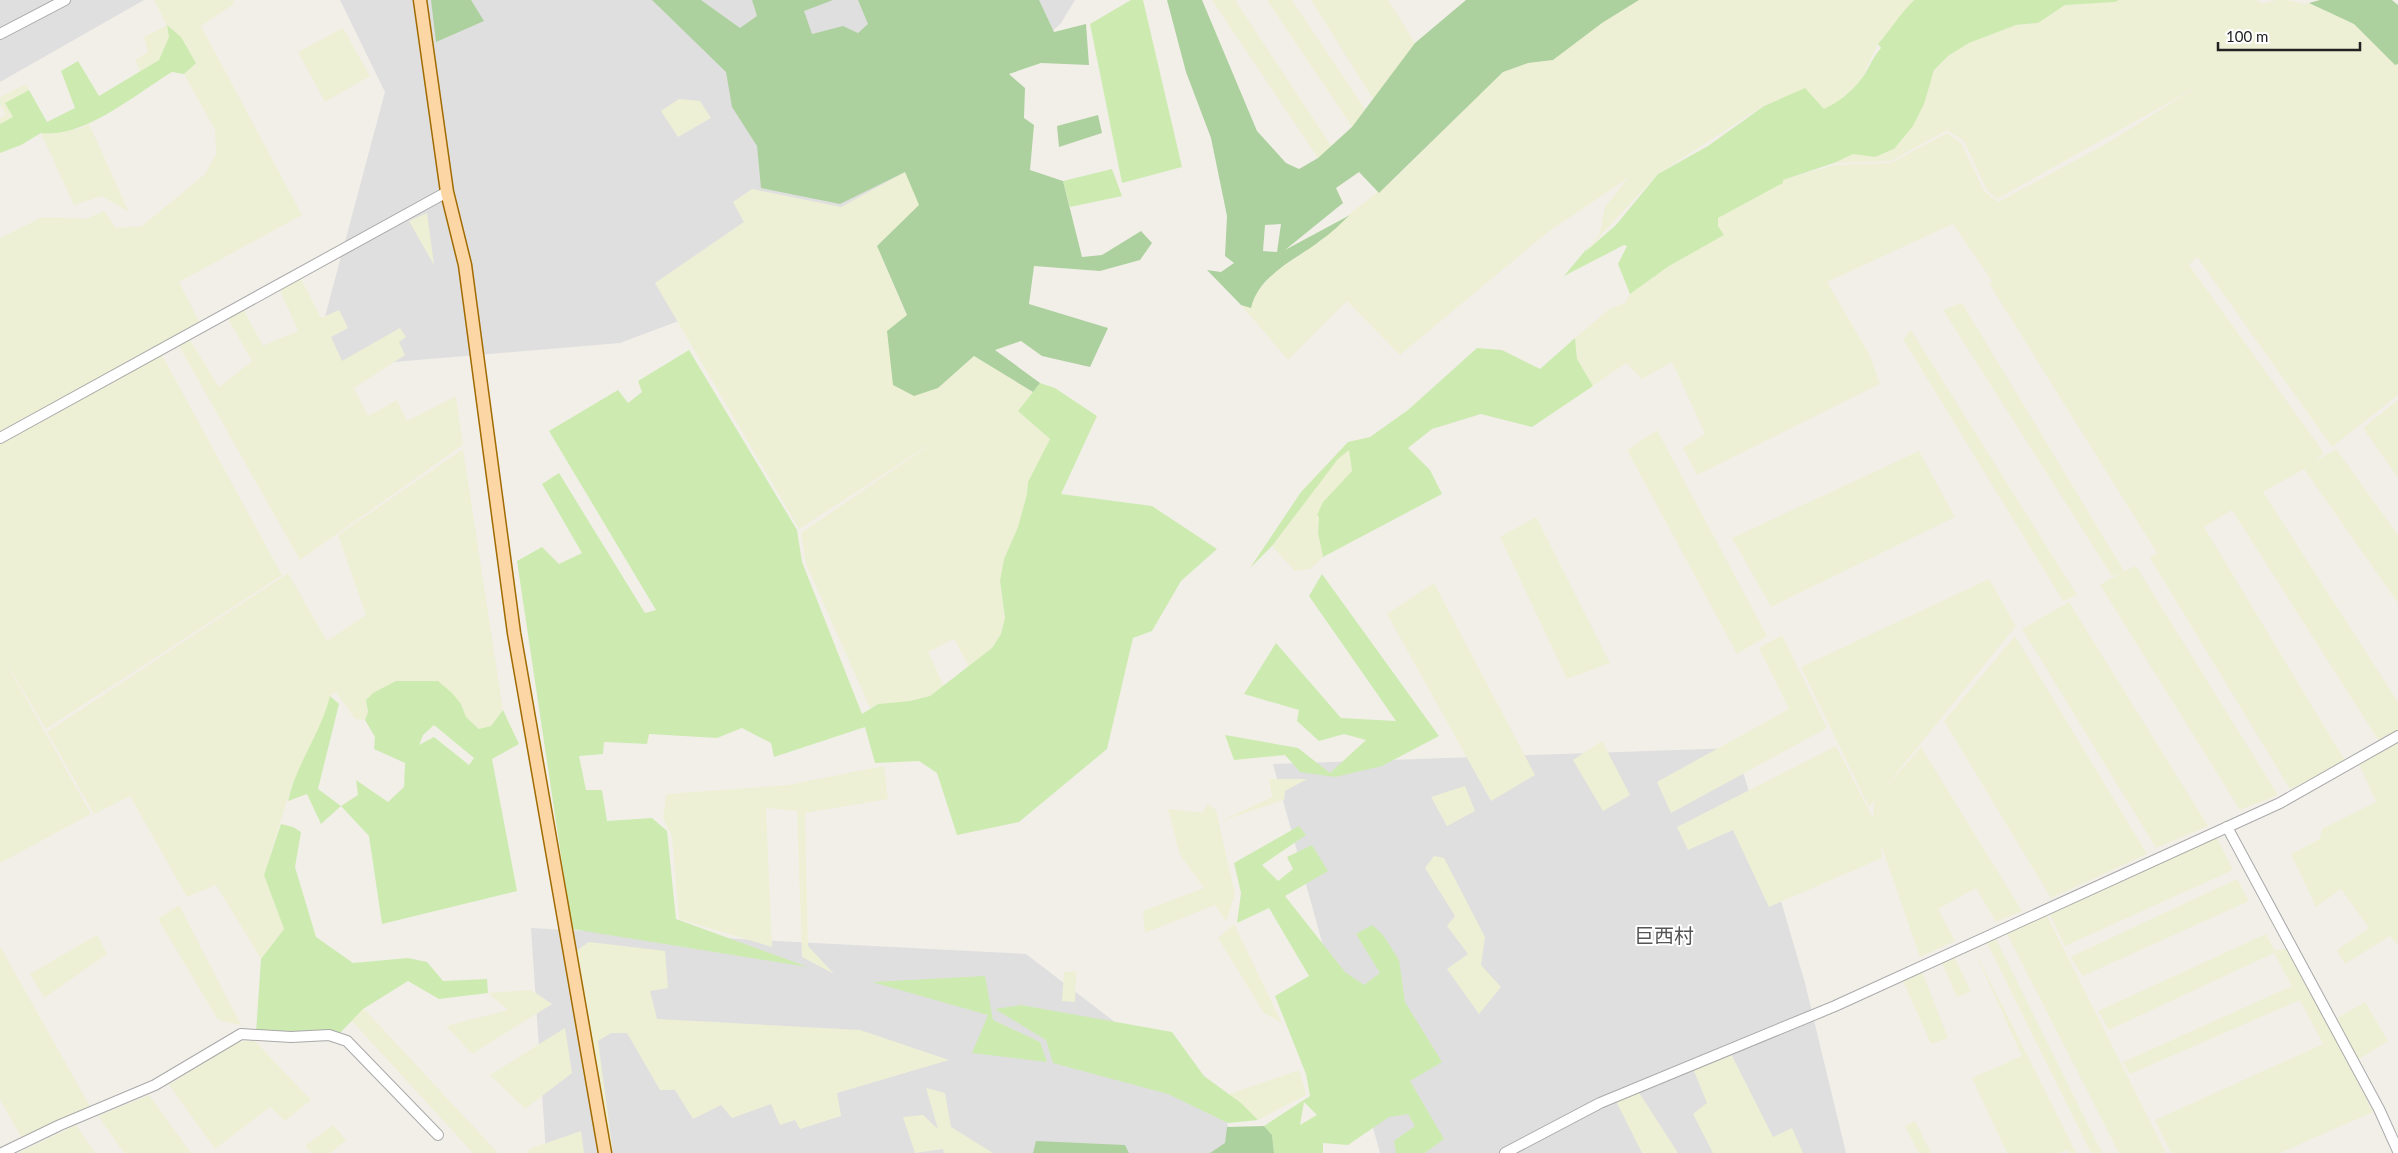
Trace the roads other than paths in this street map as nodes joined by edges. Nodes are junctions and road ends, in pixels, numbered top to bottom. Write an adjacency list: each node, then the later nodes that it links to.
1 (65, 0): 3 (street)
2 (420, 0): 4 (main road)
3 (0, 34)
4 (448, 192): 5 (street); 11 (main road)
5 (0, 438)
6 (2398, 736): 7 (street)
7 (2228, 827): 9 (street); 12 (street)
8 (438, 1135): 10 (street)
9 (2398, 1152)
10 (2, 1153)
11 (605, 1153)
12 (1505, 1153)

